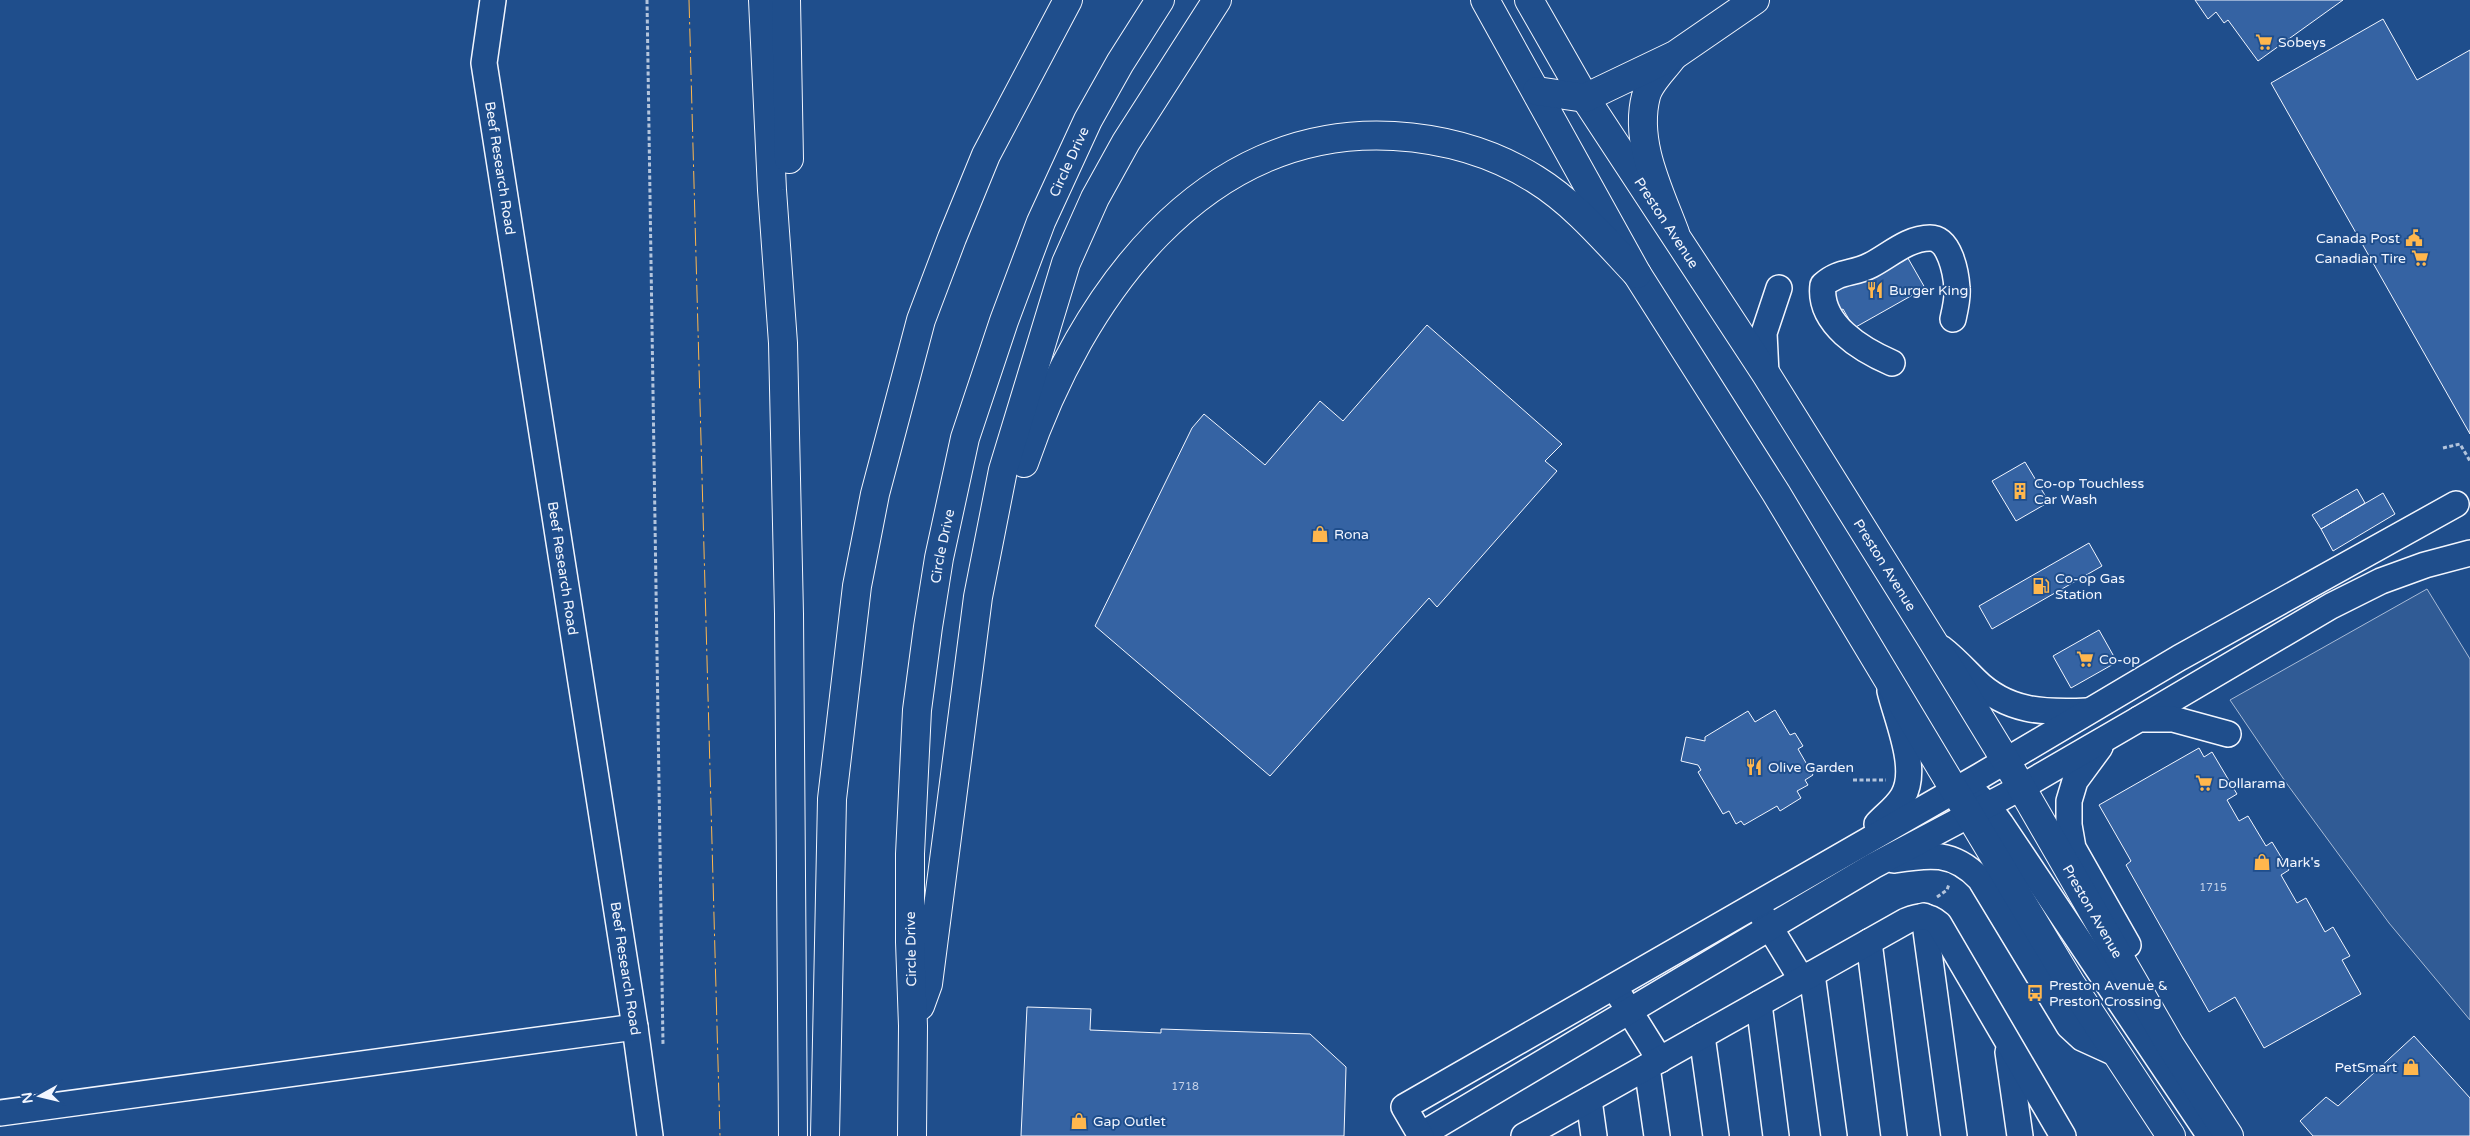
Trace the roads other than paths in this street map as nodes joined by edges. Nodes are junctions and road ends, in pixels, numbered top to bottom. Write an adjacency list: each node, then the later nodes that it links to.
1 (492, 0): 44 (street, Beef Research Road)
2 (763, 0): 17 (main road)
3 (786, 0): 17 (main road)
4 (1068, 0): 55 (main road)
5 (1160, 0): 43 (main road, Circle Drive)
6 (1217, 0): 22 (main road)
7 (1485, 0): 11 (main road)
8 (1529, 0): 12 (main road, Preston Avenue)
9 (1755, 0): 10 (main road)
10 (1675, 55): 12 (main road); 13 (main road)
11 (1537, 91): 12 (main road); 14 (main road)
12 (1585, 98): 13 (main road, Preston Avenue)
13 (1674, 233): 19 (main road, Preston Avenue)
14 (1637, 274): 22 (main road); 24 (main road)
15 (1779, 288): 19 (street)
16 (1953, 319): 18 (street)
17 (783, 343): 54 (main road)
18 (1892, 362)
19 (1766, 374): 23 (main road, Preston Avenue)
20 (2456, 504): 25 (street)
21 (2470, 553): 26 (street)
22 (978, 596): 43 (main road)
23 (1932, 640): 25 (street); 29 (main road, Preston Avenue)
24 (1885, 674): 31 (main road); 33 (street)
25 (2092, 711): 29 (street)
26 (2139, 719): 27 (street); 28 (street)
27 (2228, 734)
28 (2105, 738): 30 (street); 47 (street)
29 (2006, 761): 30 (main road, Preston Avenue); 31 (street)
30 (2020, 788): 32 (street); 47 (main road, Preston Avenue)
31 (1955, 790): 32 (main road); 33 (street)
32 (1979, 810): 34 (street); 48 (main road); 68 (street)
33 (1866, 840): 35 (street)
34 (1873, 866): 37 (street); 48 (street)
35 (1756, 905): 37 (street); 40 (street)
36 (1924, 916): 38 (street); 46 (street); 64 (street)
37 (1771, 927): 39 (street); 42 (street)
38 (1869, 942): 39 (street); 63 (street)
39 (1807, 977): 41 (street); 62 (street)
40 (1614, 986): 42 (street); 57 (street)
41 (1759, 1004): 45 (street); 61 (street)
42 (1630, 1011): 49 (street); 57 (street)
43 (913, 1026): 56 (main road, Circle Drive)
44 (636, 1027): 51 (street); 53 (street, Beef Research Road)
45 (1702, 1036): 49 (street); 60 (street)
46 (2006, 1038): 65 (street); 66 (street)
47 (2170, 1045): 69 (main road, Preston Avenue)
48 (2115, 1054): 67 (main road)
49 (1654, 1064): 50 (street); 59 (street)
50 (1589, 1100): 52 (street); 58 (street)
51 (0, 1113)
52 (1530, 1135)
53 (650, 1136)
54 (793, 1136)
55 (825, 1136)
56 (912, 1136)
57 (1421, 1136)
58 (1594, 1136)
59 (1657, 1136)
60 (1716, 1136)
61 (1776, 1136)
62 (1834, 1136)
63 (1894, 1136)
64 (1954, 1136)
65 (2020, 1136)
66 (2063, 1136)
67 (2171, 1136)
68 (2210, 1136)
69 (2228, 1136)

